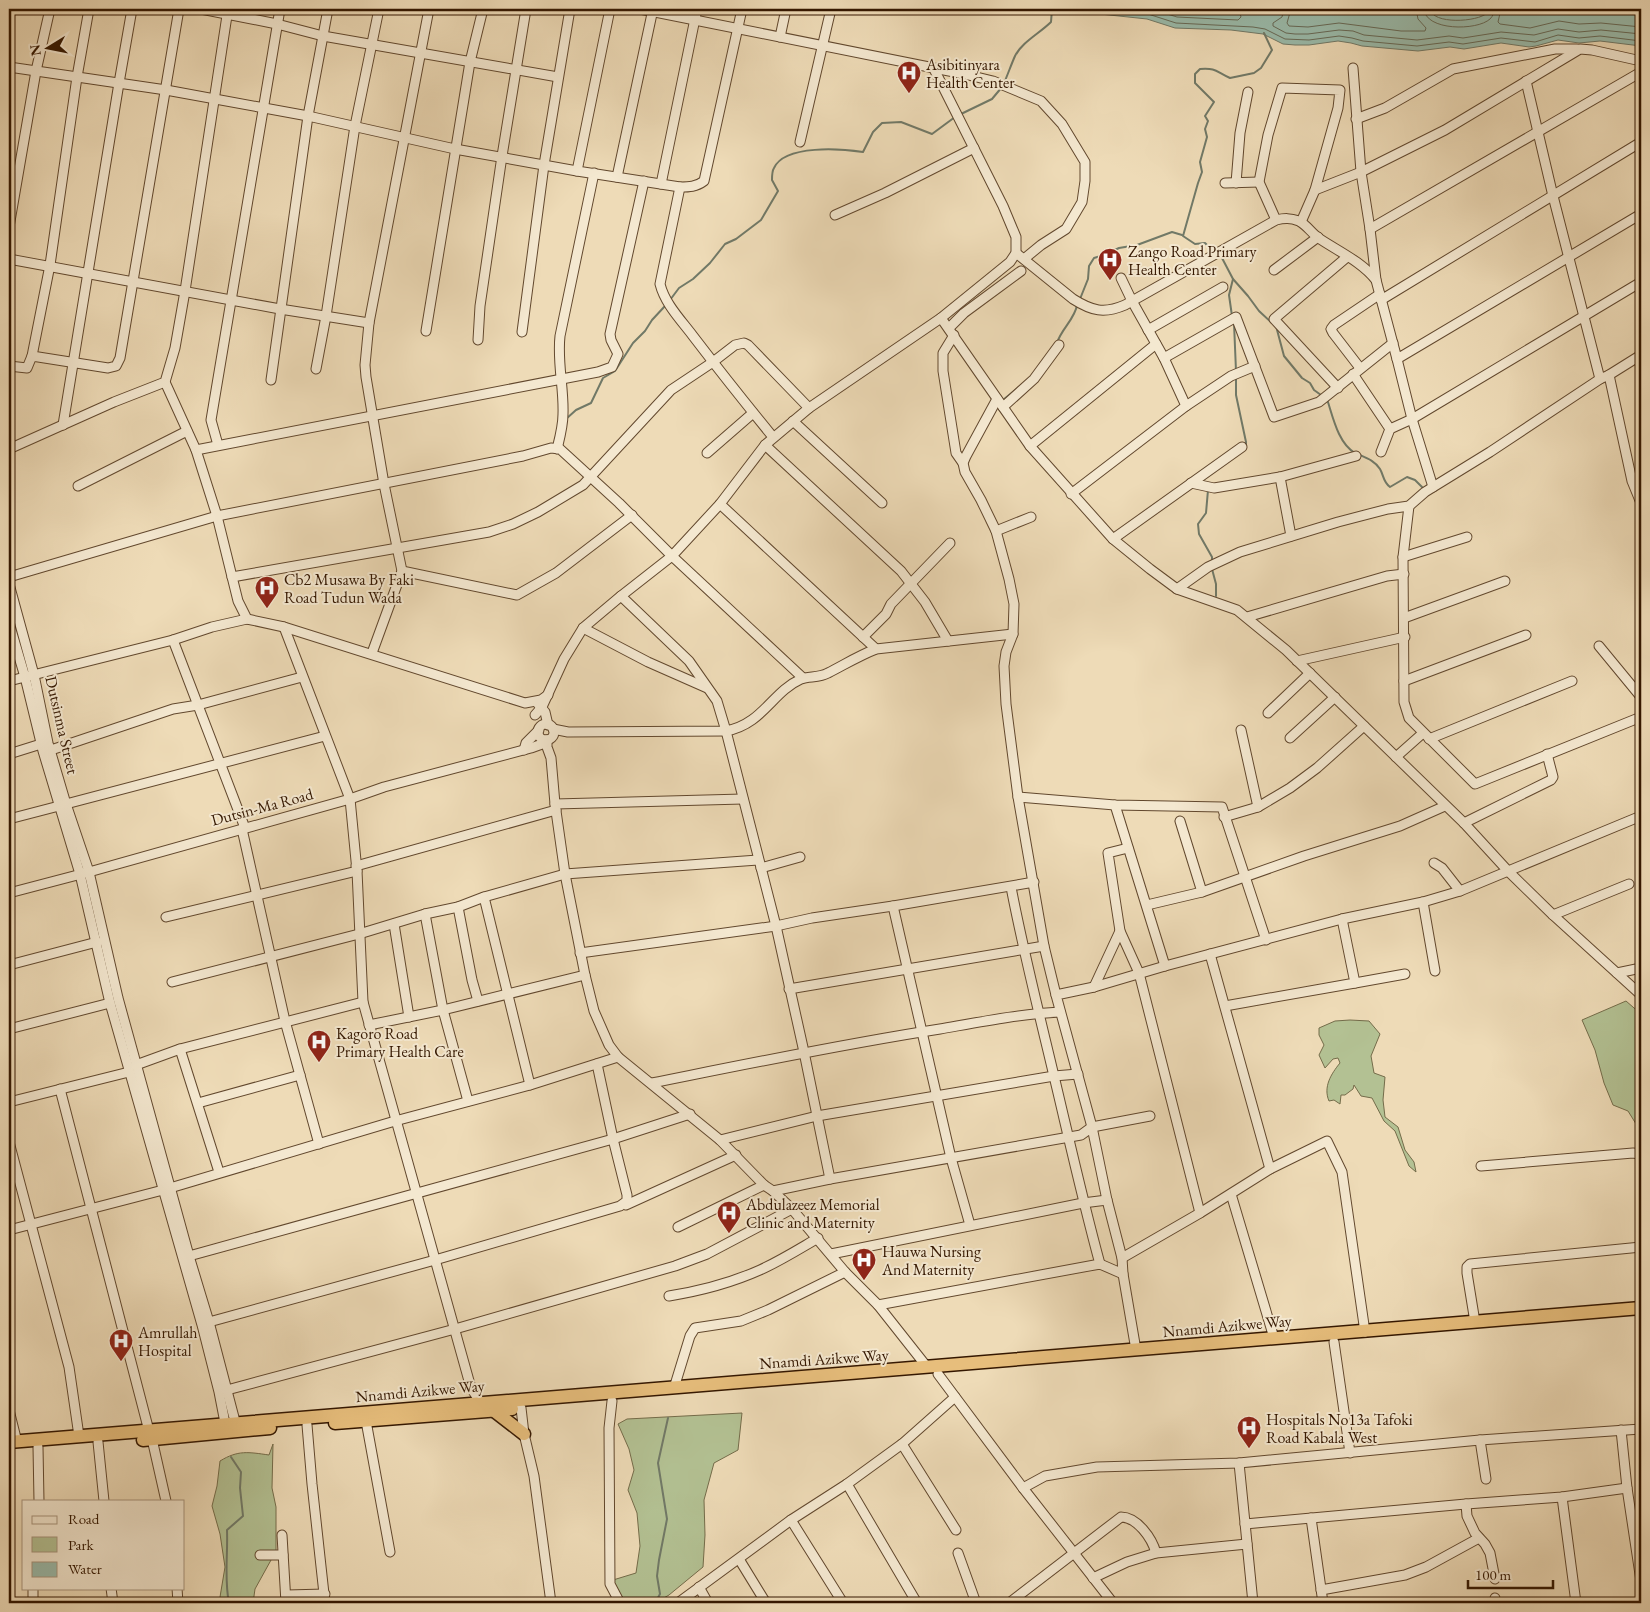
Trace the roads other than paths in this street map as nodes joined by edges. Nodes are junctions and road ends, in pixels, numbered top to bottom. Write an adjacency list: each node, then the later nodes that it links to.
1 (50, 9): 36 (street)
2 (89, 9): 38 (street)
3 (132, 9): 41 (street)
4 (179, 9): 42 (street)
5 (201, 9): 20 (street)
6 (280, 9): 22 (street)
7 (328, 9): 24 (street)
8 (379, 9): 26 (street)
9 (429, 9): 29 (street)
10 (483, 9): 31 (street)
11 (526, 9): 35 (street)
12 (570, 9): 39 (street)
13 (610, 9): 57 (street)
14 (640, 9): 19 (street)
15 (697, 9): 21 (street)
16 (742, 9): 23 (street)
17 (786, 9): 25 (street)
18 (831, 9): 27 (street)
19 (653, 10): 21 (street); 60 (street)
20 (227, 12): 22 (street); 44 (street)
21 (695, 20): 23 (street); 65 (street)
22 (277, 24): 24 (street); 45 (street)
23 (738, 30): 25 (street); 66 (street)
24 (323, 36): 26 (street); 46 (street)
25 (780, 37): 27 (street)
26 (373, 43): 29 (street); 48 (street)
27 (822, 45): 33 (street); 51 (street)
28 (1580, 49): 30 (street); 40 (street); 47 (street)
29 (421, 54): 31 (street); 50 (street)
30 (1641, 61)
31 (470, 62): 35 (street); 54 (street)
32 (9, 67): 36 (street)
33 (934, 68): 53 (street); 76 (street)
34 (1353, 68): 47 (street)
35 (516, 69): 39 (street); 55 (street)
36 (36, 71): 38 (street); 73 (street)
37 (1641, 72): 49 (street)
38 (77, 77): 41 (street); 80 (street)
39 (558, 77): 56 (street)
40 (1526, 81): 49 (street); 58 (street)
41 (119, 83): 42 (street); 83 (street)
42 (166, 90): 44 (street); 86 (street)
43 (1248, 92): 64 (street)
44 (214, 99): 45 (street); 89 (street)
45 (263, 109): 46 (street); 91 (street)
46 (308, 116): 48 (street); 93 (street)
47 (1356, 119): 58 (street)
48 (355, 126): 50 (street); 94 (street)
49 (1538, 131): 68 (street); 74 (street)
50 (406, 138): 54 (street); 97 (street)
51 (800, 142)
52 (1641, 142): 68 (street)
53 (974, 148): 70 (street); 76 (street)
54 (455, 149): 55 (street); 99 (street)
55 (502, 156): 56 (street); 102 (street)
56 (544, 165): 57 (street); 100 (street)
57 (577, 171): 59 (street)
58 (1361, 172): 67 (street); 74 (street)
59 (594, 173): 60 (street); 117 (street)
60 (618, 177): 61 (street)
61 (644, 181): 65 (street); 117 (street)
62 (1260, 182): 64 (street); 67 (street); 71 (street)
63 (1225, 183): 64 (street)
64 (1236, 183)
65 (661, 184): 66 (street)
66 (680, 187): 110 (street)
67 (1315, 190): 72 (street)
68 (1553, 196): 78 (street); 90 (street)
69 (1641, 214): 78 (street)
70 (835, 215)
71 (1276, 220): 72 (street); 92 (street)
72 (1301, 222): 75 (street)
73 (9, 227)
74 (1370, 229): 85 (street)
75 (1318, 237): 77 (street); 81 (street)
76 (1020, 256): 92 (street); 96 (street)
77 (1347, 257): 85 (street); 121 (street)
78 (1569, 257): 95 (street); 109 (street)
79 (9, 259): 80 (street)
80 (50, 265): 83 (street); 107 (street)
81 (1274, 270)
82 (1022, 271): 101 (street)
83 (88, 273): 86 (street); 111 (street)
84 (1121, 278): 92 (street)
85 (1376, 280): 90 (street)
86 (133, 282): 89 (street); 111 (street)
87 (1641, 282): 95 (street)
88 (1222, 287): 98 (street)
89 (186, 291): 91 (street); 120 (street)
90 (1380, 297): 103 (street); 115 (street)
91 (230, 299): 93 (street); 133 (street)
92 (1132, 301): 98 (street)
93 (280, 309): 94 (street); 119 (street)
94 (326, 316): 97 (street); 114 (street)
95 (1584, 316): 118 (street); 127 (street)
96 (941, 318): 101 (street); 124 (street)
97 (369, 323): 126 (street)
98 (1148, 330): 104 (street)
99 (426, 331)
100 (522, 332)
101 (951, 332): 122 (street); 143 (street)
102 (478, 340)
103 (1393, 343): 109 (street); 115 (street)
104 (1156, 344): 108 (street); 135 (street)
105 (1059, 345): 122 (street)
106 (1641, 355): 116 (street)
107 (32, 356): 111 (street); 112 (street)
108 (1164, 358): 113 (street); 123 (street)
109 (1397, 359): 127 (street)
110 (713, 362): 124 (street); 125 (street); 144 (street)
111 (73, 364): 129 (street)
112 (9, 366)
113 (1255, 366): 121 (street); 123 (street)
114 (316, 370)
115 (1356, 371): 121 (street); 130 (street)
116 (1609, 375): 118 (street); 152 (street)
117 (561, 379): 126 (street); 137 (street)
118 (1600, 379): 149 (street)
119 (270, 380)
120 (165, 382): 129 (street); 131 (street)
121 (1338, 388)
122 (1000, 403): 135 (street); 143 (street)
123 (1186, 406): 150 (street)
124 (809, 408): 128 (street)
125 (754, 413): 132 (street); 141 (street)
126 (372, 416): 133 (street); 146 (street)
127 (1412, 420): 130 (street); 149 (street)
128 (793, 421): 132 (street); 151 (street)
129 (63, 425): 138 (street)
130 (1390, 429): 140 (street)
131 (187, 431): 139 (street); 148 (street)
132 (773, 437): 134 (street)
133 (218, 445): 139 (street)
134 (765, 445): 153 (street); 171 (street)
135 (1030, 446): 150 (street)
136 (1242, 447): 147 (street)
137 (557, 448): 144 (street); 146 (street)
138 (9, 449)
139 (196, 450): 156 (street)
140 (1381, 452)
141 (707, 454)
142 (1356, 456): 145 (street)
143 (963, 463): 158 (street)
144 (591, 477): 155 (street); 163 (street)
145 (1280, 477): 147 (street); 159 (street)
146 (384, 484): 156 (street); 163 (street)
147 (1191, 484): 161 (street)
148 (78, 486)
149 (1432, 487): 154 (street)
150 (1071, 494): 161 (street)
151 (882, 503)
152 (1641, 503)
153 (720, 504): 164 (street); 183 (street)
154 (1409, 506): 159 (street); 165 (street)
155 (632, 515): 164 (street); 166 (street)
156 (217, 516): 168 (street); 169 (street)
157 (1031, 517): 158 (street)
158 (996, 531): 181 (street)
159 (1291, 536): 173 (street)
160 (1467, 537): 165 (street)
161 (1113, 539): 173 (street)
162 (950, 543): 171 (street)
163 (397, 549): 166 (street); 169 (street)
164 (672, 556): 174 (street); 194 (street)
165 (1403, 557): 167 (street)
166 (402, 571): 189 (street)
167 (1404, 574): 175 (street); 176 (street)
168 (9, 577)
169 (232, 577): 177 (street)
170 (1505, 581): 176 (street)
171 (912, 582): 183 (street); 186 (street)
172 (9, 584): 192 (street, Dutsinma Street)
173 (1177, 589): 175 (street)
174 (621, 596): 180 (street); 198 (street)
175 (1247, 617): 190 (street)
176 (1404, 618): 184 (street)
177 (247, 619): 179 (street); 185 (street)
178 (9, 623): 192 (street, Dutsinma Street)
179 (284, 627): 189 (street); 193 (street)
180 (583, 628): 198 (street); 199 (street)
181 (1013, 634): 186 (street); 223 (street)
182 (1526, 635): 197 (street)
183 (863, 637): 188 (street)
184 (1404, 637): 190 (street); 197 (street)
185 (173, 640): 192 (street); 203 (street)
186 (948, 640): 188 (street)
187 (1599, 646): 201 (street)
188 (876, 649): 194 (street)
189 (372, 653): 202 (street)
190 (1297, 661): 191 (street)
191 (1310, 673): 200 (street); 205 (street)
192 (30, 676): 195 (street); 216 (street, Dutsinma Street); 217 (street, Dutsinma Street)
193 (302, 677): 203 (street); 213 (street)
194 (802, 678): 211 (street)
195 (9, 681)
196 (1572, 681): 214 (street)
197 (1404, 682): 214 (street)
198 (709, 689): 211 (street)
199 (549, 694): 202 (street); 204 (street)
200 (1335, 697): 208 (street); 215 (street)
201 (1641, 697)
202 (529, 702): 204 (street); 206 (street)
203 (198, 705): 217 (street); 222 (street)
204 (542, 707): 206 (street); 212 (street)
205 (1268, 714)
206 (535, 715): 209 (street)
207 (1641, 718): 220 (street)
208 (1364, 726): 221 (street); 230 (street)
209 (539, 730): 212 (street); 218 (street)
210 (1242, 730): 230 (street)
211 (726, 731): 212 (street); 225 (street)
212 (550, 735): 218 (street, Dutsin-Ma Road); 229 (street)
213 (325, 736): 222 (street); 224 (street)
214 (1426, 736): 220 (street); 221 (street)
215 (1290, 738)
216 (41, 744): 219 (street); 226 (street, Dutsinma Street)
217 (51, 750): 226 (street, Dutsinma Street)
218 (524, 750): 224 (street, Dutsin-Ma Road)
219 (9, 754)
220 (1547, 754): 235 (street)
221 (1396, 757): 228 (street)
222 (221, 763): 226 (street); 236 (street)
223 (1018, 797): 227 (street); 246 (street)
224 (350, 799): 236 (street, Dutsin-Ma Road); 241 (street)
225 (743, 799): 229 (street); 240 (street)
226 (62, 805): 233 (street); 243 (street, Dutsinma Street)
227 (1115, 805): 232 (street); 237 (street)
228 (1445, 806): 235 (street); 245 (street)
229 (556, 807): 241 (street); 244 (street)
230 (1258, 807): 232 (street)
231 (1641, 816): 242 (street)
232 (1224, 817): 245 (street)
233 (9, 819)
234 (1180, 821): 249 (street)
235 (1464, 823): 242 (street)
236 (244, 828): 243 (street, Dutsin-Ma Road); 252 (street)
237 (1128, 848): 255 (street); 264 (street)
238 (800, 857): 240 (street)
239 (1434, 863): 250 (street)
240 (759, 864): 244 (street); 263 (street)
241 (357, 869): 252 (street); 265 (street)
242 (1508, 871): 250 (street); 259 (street)
243 (84, 873): 251 (street, Dutsin-Ma Road); 267 (street); 305 (street)
244 (565, 874): 253 (street); 270 (street)
245 (1246, 876): 249 (street); 266 (street)
246 (1034, 882): 248 (street); 268 (street)
247 (1629, 884): 259 (street)
248 (1011, 887): 256 (street); 269 (street)
249 (1202, 892): 255 (street)
250 (1460, 892): 254 (street)
251 (9, 893)
252 (256, 894): 260 (street); 272 (street)
253 (484, 897): 257 (street); 286 (street)
254 (1423, 902): 261 (street); 277 (street)
255 (1147, 905): 274 (street)
256 (893, 906): 263 (street); 276 (street)
257 (458, 907): 258 (street); 289 (street)
258 (425, 914): 262 (street); 293 (street)
259 (1553, 914): 278 (street)
260 (166, 917)
261 (1342, 919): 266 (street); 283 (street)
262 (394, 924): 265 (street); 296 (street)
263 (776, 926): 270 (street); 285 (street)
264 (1120, 931): 279 (street); 284 (street)
265 (359, 934): 272 (street); 290 (street)
266 (1266, 940): 271 (street)
267 (97, 942): 273 (street); 291 (street)
268 (1044, 946): 269 (street); 287 (street)
269 (1023, 949): 276 (street); 295 (street)
270 (580, 953): 281 (street)
271 (1210, 954): 274 (street); 292 (street)
272 (270, 956): 282 (street); 297 (street)
273 (9, 965)
274 (1165, 966): 279 (street)
275 (1641, 968): 278 (street)
276 (906, 969): 285 (street); 300 (street)
277 (1434, 971)
278 (1617, 973): 288 (street)
279 (1138, 974): 284 (street); 344 (street)
280 (1405, 974): 283 (street)
281 (585, 975): 286 (street); 303 (street)
282 (172, 982)
283 (1355, 983): 292 (street)
284 (1094, 987): 287 (street)
285 (789, 989): 302 (street)
286 (509, 994): 289 (street); 311 (street)
287 (1056, 995): 294 (street)
288 (1641, 995)
289 (478, 1001): 293 (street)
290 (362, 1002): 297 (street); 298 (street)
291 (110, 1003): 299 (street); 306 (street)
292 (1224, 1006): 331 (street)
293 (443, 1010): 296 (street); 314 (street)
294 (1060, 1012): 295 (street); 307 (street)
295 (1038, 1013): 300 (street); 309 (street)
296 (409, 1017): 298 (street)
297 (285, 1021): 301 (street); 308 (street)
298 (369, 1025): 320 (street)
299 (9, 1029)
300 (921, 1032): 302 (street); 313 (street)
301 (180, 1049): 305 (street); 316 (street)
302 (804, 1052): 310 (street); 318 (street)
303 (618, 1058): 304 (street); 310 (street)
304 (597, 1064): 311 (street); 323 (street)
305 (136, 1065): 335 (street)
306 (129, 1072): 312 (street); 335 (street)
307 (1078, 1074): 309 (street); 321 (street)
308 (300, 1075): 316 (street); 326 (street)
309 (1054, 1076): 313 (street); 322 (street)
310 (652, 1083): 317 (street)
311 (530, 1085): 314 (street)
312 (60, 1088): 315 (street); 342 (street)
313 (937, 1096): 318 (street); 329 (street)
314 (468, 1101): 320 (street)
315 (9, 1102)
316 (198, 1103): 332 (street)
317 (690, 1114): 323 (street); 324 (street)
318 (817, 1116): 324 (street); 333 (street)
319 (1150, 1116): 321 (street)
320 (395, 1121): 326 (street); 337 (street)
321 (1092, 1127): 322 (street); 339 (street)
322 (1068, 1138): 329 (street); 340 (street)
323 (613, 1140): 337 (street); 354 (street)
324 (720, 1140): 327 (street)
325 (9, 1142): 345 (street)
326 (319, 1144): 332 (street)
327 (736, 1155): 334 (street); 341 (street)
328 (1641, 1156): 330 (street)
329 (951, 1158): 333 (street); 346 (street)
330 (1481, 1166)
331 (1270, 1169): 338 (street); 365 (street)
332 (219, 1172): 335 (street)
333 (830, 1179): 336 (street)
334 (764, 1185): 336 (street); 347 (street)
335 (166, 1189): 342 (street); 352 (street); 380 (street)
336 (773, 1191): 343 (street)
337 (416, 1194): 352 (street); 354 (street)
338 (1231, 1194): 344 (street); 366 (street)
339 (1107, 1200): 340 (street); 353 (street)
340 (1083, 1202): 346 (street); 355 (street)
341 (626, 1205)
342 (91, 1208): 345 (street); 384 (street)
343 (792, 1209): 349 (street); 364 (street)
344 (1200, 1213): 353 (street)
345 (32, 1224): 348 (street); 385 (street)
346 (970, 1225): 351 (street)
347 (678, 1227)
348 (9, 1230)
349 (818, 1238): 351 (street); 358 (street)
350 (1641, 1247): 363 (street)
351 (831, 1254): 356 (street)
352 (189, 1256): 362 (street)
353 (1122, 1258): 357 (street)
354 (435, 1260): 362 (street); 364 (street)
355 (1100, 1264): 357 (street); 359 (street)
356 (845, 1272): 359 (street); 370 (street)
357 (1122, 1274): 368 (street)
358 (670, 1296)
359 (878, 1305): 369 (street)
360 (1641, 1308): 363 (highway, Nnamdi Azikwe Way)
361 (1641, 1315): 367 (highway, Nnamdi Azikwe Way)
362 (209, 1322): 371 (street)
363 (1475, 1322): 365 (highway, Nnamdi Azikwe Way)
364 (455, 1328): 371 (street); 374 (street)
365 (1366, 1332): 366 (highway, Nnamdi Azikwe Way)
366 (1274, 1338): 368 (highway, Nnamdi Azikwe Way)
367 (1334, 1342): 369 (highway, Nnamdi Azikwe Way); 391 (street)
368 (1136, 1350): 369 (highway, Nnamdi Azikwe Way)
369 (933, 1370): 370 (highway, Nnamdi Azikwe Way); 372 (street); 373 (highway, Nnamdi Azikwe Way)
370 (674, 1388): 374 (highway, Nnamdi Azikwe Way)
371 (227, 1390): 380 (street)
372 (955, 1397): 388 (street); 395 (street)
373 (612, 1401): 375 (highway, Nnamdi Azikwe Way); 431 (street)
374 (481, 1403): 380 (highway, Nnamdi Azikwe Way)
375 (521, 1408): 377 (highway, Nnamdi Azikwe Way); 383 (street)
376 (9, 1410): 389 (street)
377 (493, 1410): 378 (highway, Nnamdi Azikwe Way); 383 (highway)
378 (366, 1421): 379 (highway, Nnamdi Azikwe Way); 409 (street)
379 (307, 1424): 380 (highway, Nnamdi Azikwe Way); 424 (street)
380 (231, 1428): 384 (highway, Nnamdi Azikwe Way)
381 (1641, 1429): 382 (street)
382 (1621, 1430): 386 (street); 396 (street)
383 (524, 1434): 430 (street)
384 (150, 1435): 385 (highway, Nnamdi Azikwe Way); 387 (highway, Nnamdi Azikwe Way); 400 (street)
385 (79, 1436): 389 (highway, Nnamdi Azikwe Way)
386 (1480, 1440): 391 (street); 393 (street)
387 (98, 1442): 390 (highway, Nnamdi Azikwe Way); 399 (street)
388 (902, 1444): 394 (street); 405 (street)
389 (11, 1445): 390 (highway, Nnamdi Azikwe Way)
390 (38, 1447): 398 (street)
391 (1350, 1454): 392 (street)
392 (1239, 1463): 395 (street); 404 (street)
393 (1486, 1479)
394 (847, 1484): 403 (street); 436 (street)
395 (1023, 1488): 410 (street)
396 (1627, 1488): 397 (street); 418 (street)
397 (1562, 1497): 401 (street); 441 (street)
398 (40, 1500)
399 (104, 1500)
400 (166, 1500)
401 (1466, 1504): 402 (street); 407 (street)
402 (1311, 1518): 404 (street); 423 (street)
403 (791, 1520): 415 (street); 435 (street)
404 (1245, 1524): 408 (street)
405 (956, 1530)
406 (282, 1535): 414 (street)
407 (1479, 1538): 417 (street); 423 (street)
408 (1247, 1544): 412 (street); 439 (street)
409 (390, 1552)
410 (1074, 1552): 412 (street); 416 (street); 426 (street)
411 (958, 1553): 437 (street)
412 (1156, 1553): 416 (street)
413 (260, 1555): 414 (street)
414 (283, 1555): 425 (street)
415 (740, 1558): 419 (street); 434 (street)
416 (1093, 1578): 438 (street)
417 (1495, 1579)
418 (1641, 1581)
419 (699, 1587): 432 (street); 433 (street)
420 (34, 1590): 427 (street)
421 (111, 1590): 428 (street)
422 (177, 1590): 429 (street)
423 (1321, 1590): 440 (street)
424 (325, 1598): 425 (street)
425 (287, 1599)
426 (1014, 1601)
427 (33, 1603)
428 (113, 1603)
429 (178, 1603)
430 (551, 1603)
431 (620, 1603)
432 (678, 1603)
433 (708, 1603)
434 (766, 1603)
435 (843, 1603)
436 (917, 1603)
437 (976, 1603)
438 (1113, 1603)
439 (1253, 1603)
440 (1323, 1603)
441 (1576, 1603)

